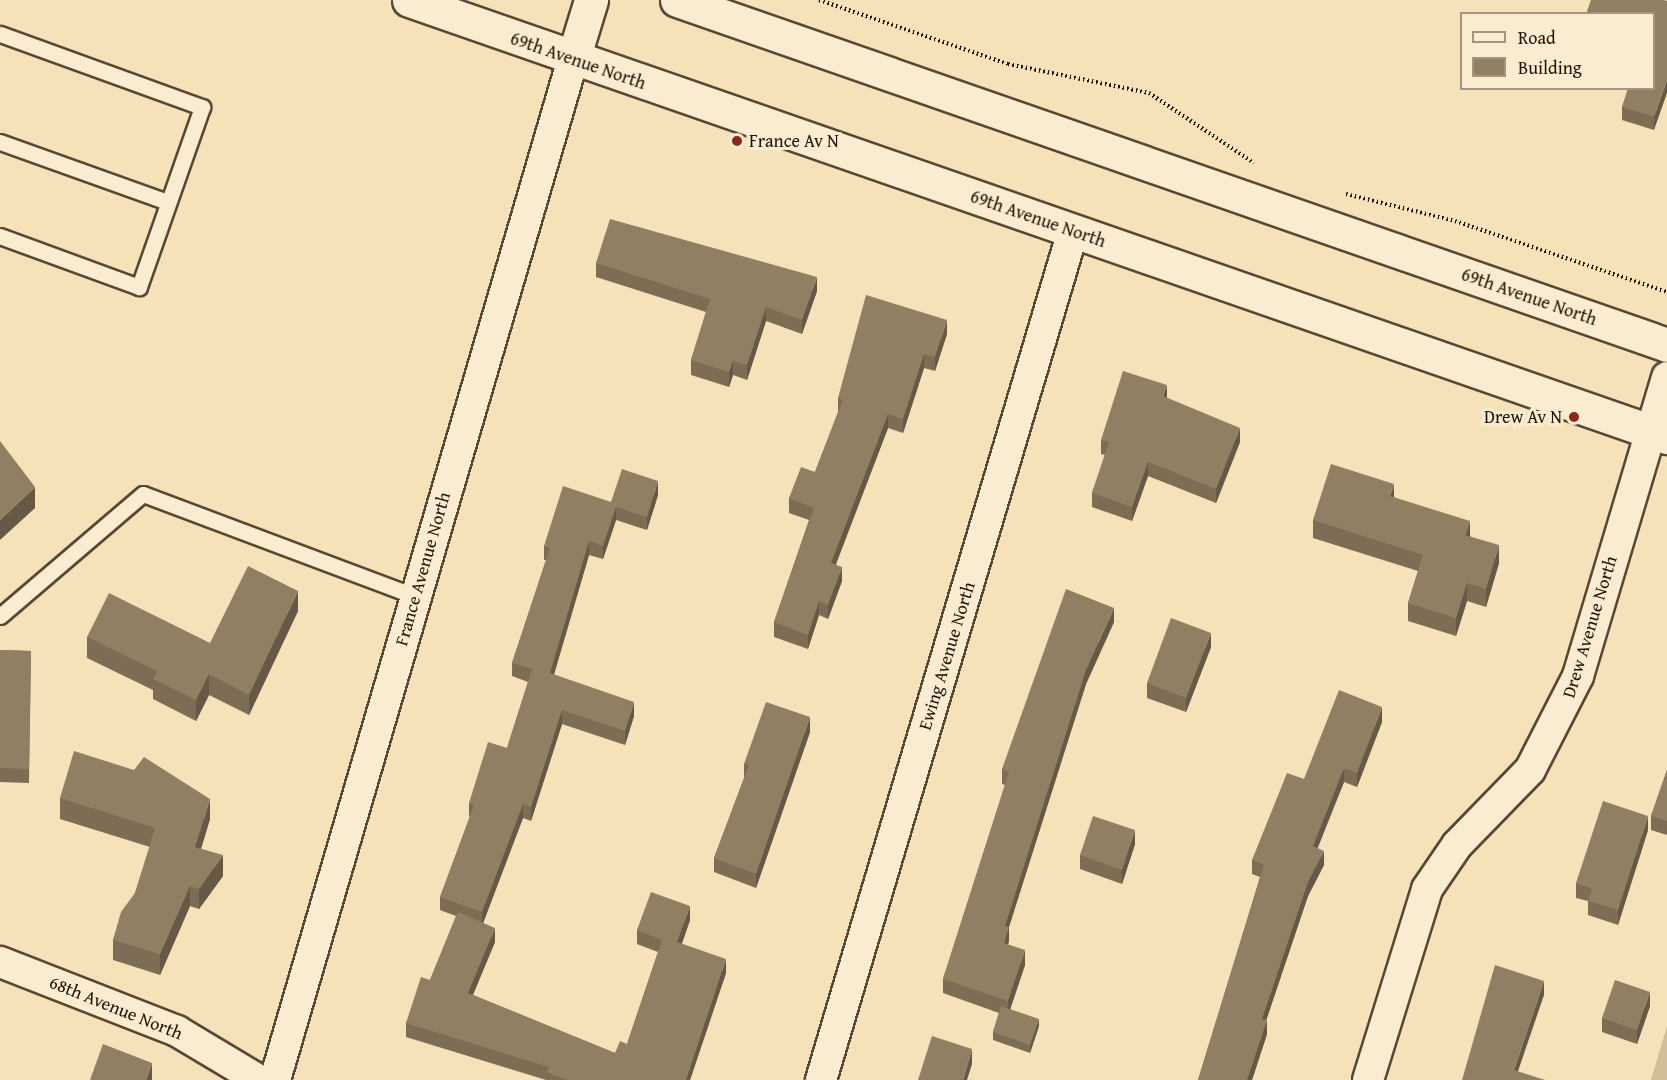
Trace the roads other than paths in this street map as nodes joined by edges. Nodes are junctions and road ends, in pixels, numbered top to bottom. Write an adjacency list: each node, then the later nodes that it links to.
1 (409, 0): 5 (street, 69th Avenue North)
2 (591, 0): 5 (street)
3 (677, 0): 10 (street, 69th Avenue North)
4 (0, 34): 7 (lane)
5 (573, 59): 8 (street, 69th Avenue North); 13 (street, France Avenue North)
6 (0, 142): 7 (lane)
7 (168, 202): 9 (lane)
8 (1073, 231): 12 (street, 69th Avenue North); 18 (street, Ewing Avenue North)
9 (0, 236)
10 (1667, 345)
11 (1667, 377): 12 (street, Drew Avenue North)
12 (1658, 434): 19 (street, Drew Avenue North)
13 (415, 596): 14 (lane); 17 (street, France Avenue North)
14 (0, 616)
15 (0, 962): 16 (street, 68th Avenue North)
16 (259, 1080)
17 (275, 1080)
18 (821, 1080)
19 (1368, 1080)

